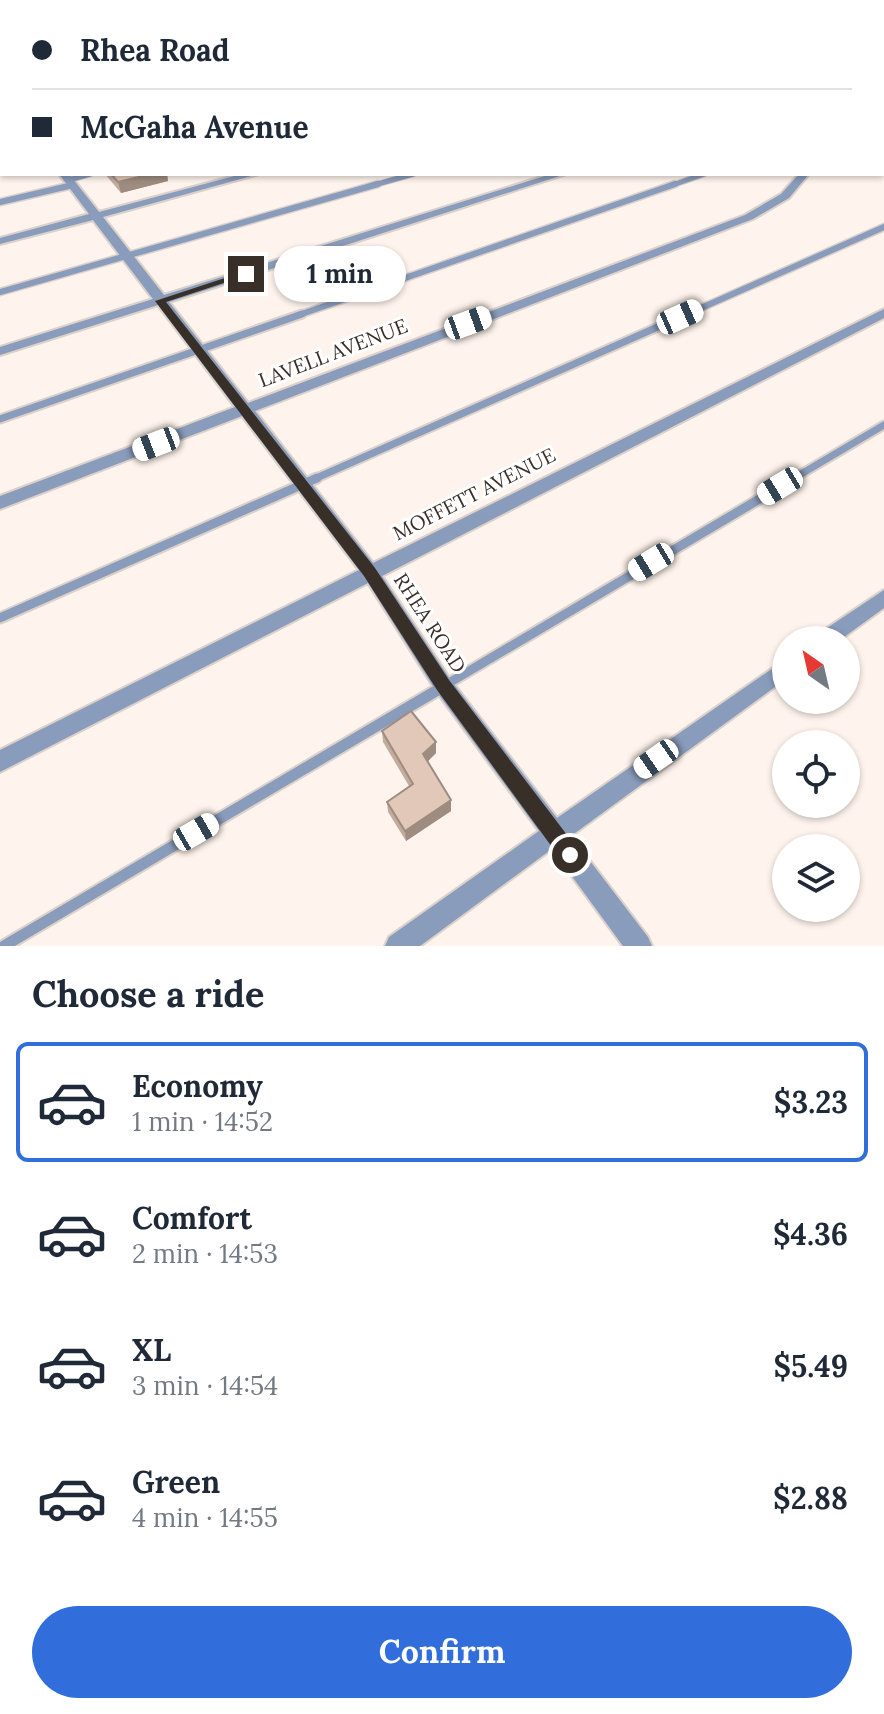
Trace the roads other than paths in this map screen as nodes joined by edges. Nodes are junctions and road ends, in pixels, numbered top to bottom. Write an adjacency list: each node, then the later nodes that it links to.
1 (247, 176): 8 (street)
2 (406, 176): 11 (lane)
3 (555, 176): 13 (street)
4 (700, 176): 16 (lane)
5 (802, 176): 17 (street, LAVELL AVENUE)
6 (69, 180): 7 (lane); 8 (street, RHEA ROAD)
7 (0, 202)
8 (98, 216): 10 (street); 11 (street, RHEA ROAD)
9 (884, 227): 20 (lane)
10 (0, 241)
11 (126, 256): 12 (lane); 13 (street, RHEA ROAD)
12 (0, 292)
13 (160, 301): 15 (street); 16 (street, RHEA ROAD)
14 (884, 313): 22 (street, MOFFETT AVENUE)
15 (0, 351)
16 (198, 351): 17 (street, RHEA ROAD); 18 (lane)
17 (243, 409): 20 (street, RHEA ROAD); 21 (street, LAVELL AVENUE)
18 (0, 419)
19 (884, 425): 27 (lane)
20 (301, 484): 22 (street, RHEA ROAD); 24 (lane)
21 (0, 503)
22 (370, 572): 27 (street, RHEA ROAD); 28 (street, MOFFETT AVENUE)
23 (884, 598): 25 (street)
24 (0, 618)
25 (845, 626)
26 (772, 678): 29 (street)
27 (443, 685): 29 (street, RHEA ROAD); 30 (lane)
28 (0, 761)
29 (553, 832): 31 (street); 32 (street, RHEA ROAD)
30 (4, 946)
31 (398, 946)
32 (639, 946)

